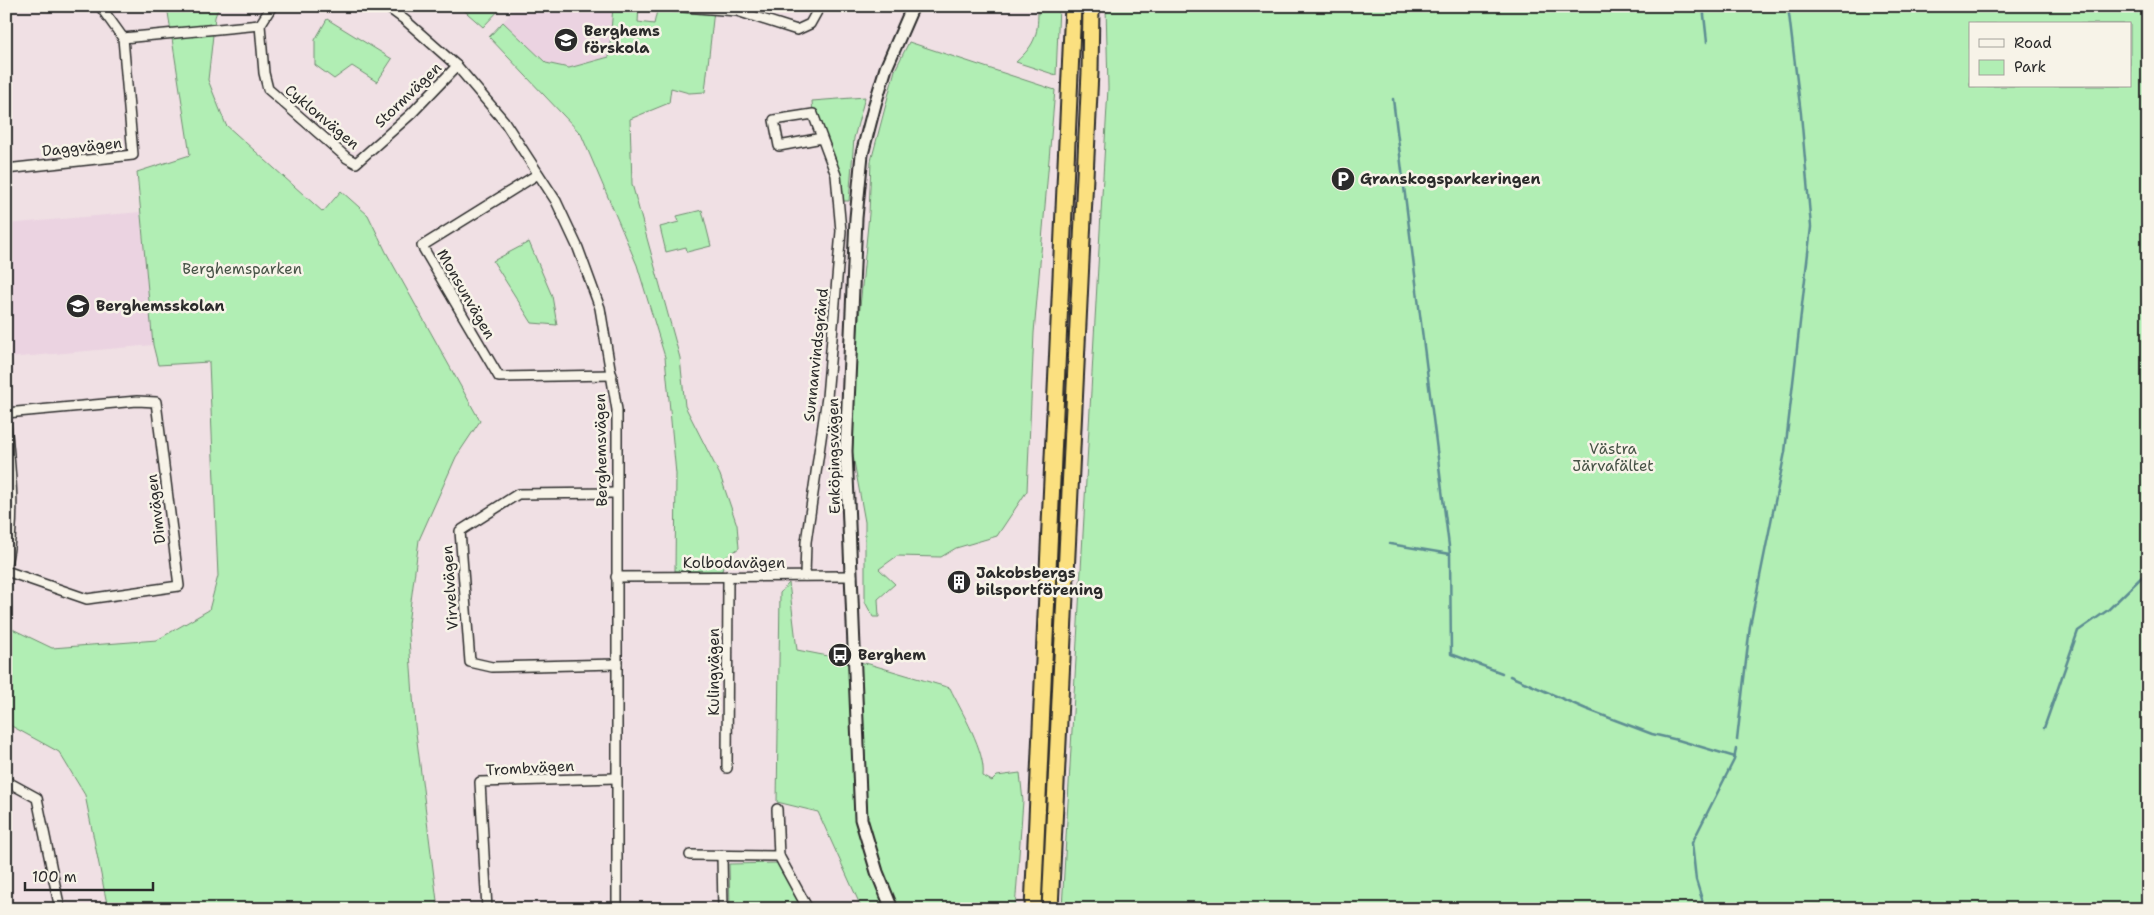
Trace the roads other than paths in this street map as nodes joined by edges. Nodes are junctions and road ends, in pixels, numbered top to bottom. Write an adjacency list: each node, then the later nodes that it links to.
1 (100, 6): 11 (street)
2 (272, 6): 10 (street)
3 (386, 6): 12 (street, Berghemsvägen)
4 (670, 6): 9 (street)
5 (820, 6): 9 (street)
6 (914, 6): 25 (street, Enköpingsvägen)
7 (1073, 6): 41 (highway)
8 (1091, 6): 42 (highway)
9 (737, 9)
10 (260, 25): 11 (street); 14 (street, Cyklonvägen)
11 (123, 38): 15 (street, Daggvägen)
12 (457, 66): 14 (street, Stormvägen); 16 (street, Berghemsvägen)
13 (822, 138): 13 (street, Sunnanvindsgränd); 24 (street, Sunnanvindsgränd)
14 (356, 163)
15 (6, 169)
16 (538, 174): 17 (street, Berghemsvägen); 17 (street, Monsunvägen)
17 (612, 375): 20 (street, Berghemsvägen)
18 (6, 413): 22 (street, Dimvägen)
19 (6, 425): 21 (street)
20 (616, 493): 26 (street, Berghemsvägen); 27 (street, Virvelvägen)
21 (6, 565)
22 (6, 571)
23 (728, 576): 24 (street, Kolbodavägen); 26 (street, Kolbodavägen); 28 (street, Kulingvägen)
24 (805, 576): 25 (street, Kolbodavägen)
25 (852, 576): 40 (street, Enköpingsvägen)
26 (616, 577): 27 (street, Berghemsvägen)
27 (617, 664): 29 (street, Berghemsvägen)
28 (727, 768)
29 (616, 778): 36 (street, Trombvägen); 37 (street, Berghemsvägen)
30 (6, 781): 35 (street)
31 (777, 809): 34 (street)
32 (690, 855): 33 (street)
33 (722, 856): 34 (street); 38 (street)
34 (779, 856): 39 (street)
35 (60, 909)
36 (487, 909)
37 (617, 909)
38 (723, 909)
39 (808, 909)
40 (892, 909)
41 (1033, 909)
42 (1050, 909)

